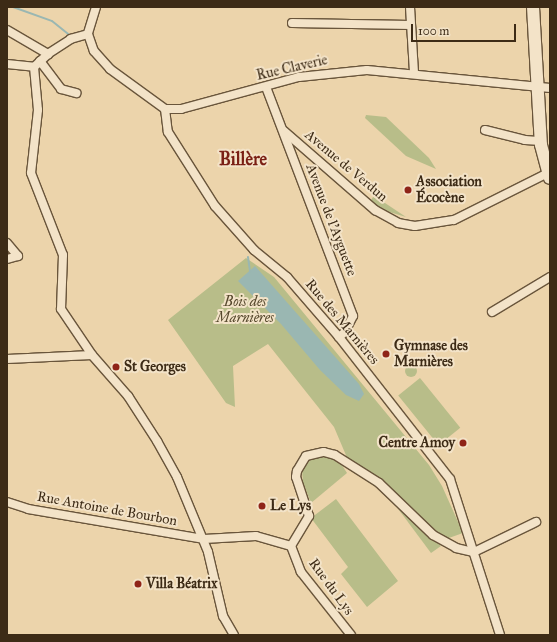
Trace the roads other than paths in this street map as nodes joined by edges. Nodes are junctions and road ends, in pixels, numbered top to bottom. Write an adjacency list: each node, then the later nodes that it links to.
1 (96, 7): 7 (street)
2 (410, 7): 5 (street)
3 (533, 7): 14 (street)
4 (292, 23): 5 (street)
5 (411, 25): 11 (street)
6 (7, 30): 8 (street)
7 (88, 34): 8 (street); 16 (street)
8 (48, 54): 10 (street)
9 (7, 64): 10 (street)
10 (37, 64): 15 (street); 26 (street)
11 (414, 72): 12 (street, Rue Claverie); 14 (street, Rue Claverie)
12 (266, 87): 16 (street, Rue Claverie); 18 (street, Avenue de l'Ayguette)
13 (550, 88): 14 (street)
14 (537, 89): 19 (street)
15 (76, 93)
16 (165, 110): 25 (street, Rue des Marnières)
17 (485, 130): 19 (street)
18 (284, 131): 20 (street, Avenue de Verdun); 25 (street, Avenue de l'Ayguette)
19 (541, 141): 20 (street)
20 (549, 176)
21 (7, 244): 22 (street)
22 (7, 259)
23 (550, 277): 24 (street)
24 (492, 312)
25 (339, 337): 32 (street, Rue des Marnières)
26 (92, 355): 27 (street); 30 (street)
27 (7, 359)
28 (7, 502): 30 (street, Rue Antoine de Bourbon)
29 (536, 522): 32 (street)
30 (204, 539): 31 (street); 33 (street)
31 (291, 546): 32 (street); 34 (street, Rue du Lys)
32 (474, 552): 35 (street, Rue des Marnières)
33 (234, 635)
34 (351, 635)
35 (500, 635)

